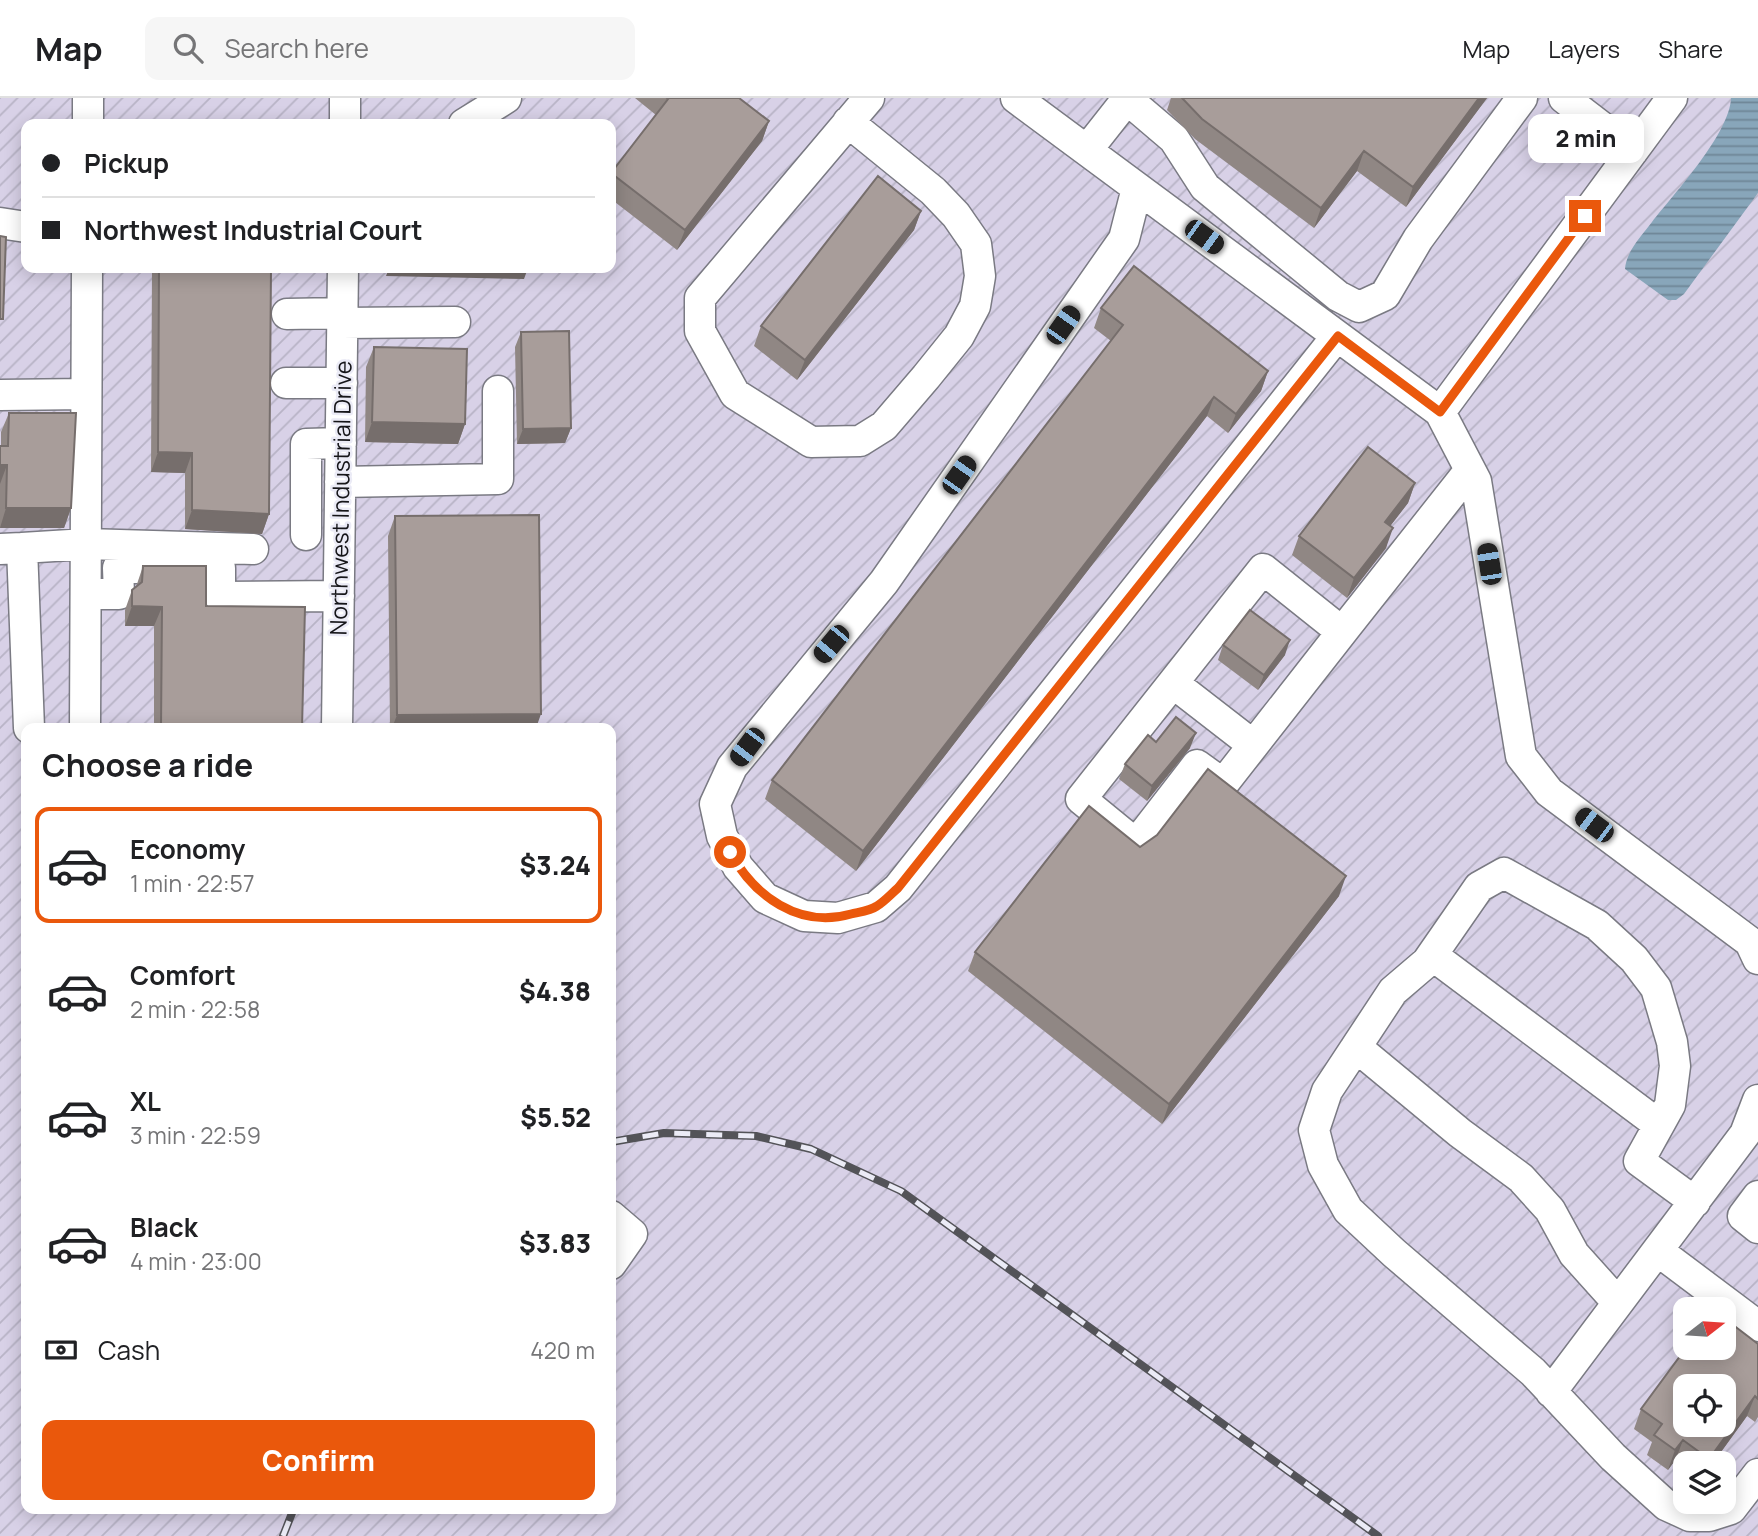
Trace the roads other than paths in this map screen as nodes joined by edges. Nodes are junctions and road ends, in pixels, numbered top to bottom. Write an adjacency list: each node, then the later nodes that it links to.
1 (88, 98): 10 (street)
2 (345, 98): 11 (street)
3 (506, 98): 12 (street)
4 (869, 98): 13 (street)
5 (1016, 98): 14 (street)
6 (1128, 98): 7 (street); 14 (street)
7 (1522, 98)
8 (1564, 98): 15 (street)
9 (1672, 98): 15 (street)
10 (88, 119)
11 (345, 119)
12 (472, 119)
13 (848, 122): 13 (street)
14 (1087, 150): 16 (street)
15 (1633, 151): 30 (street)
16 (1137, 188): 24 (street); 24 (street)
17 (0, 223): 18 (street)
18 (21, 226)
19 (87, 273): 28 (street)
20 (343, 273): 22 (street, Northwest Industrial Drive)
21 (287, 314): 22 (street)
22 (342, 318): 23 (street); 26 (street, Northwest Industrial Drive)
23 (455, 323)
24 (1338, 336): 30 (street)
25 (286, 383): 26 (street)
26 (342, 383): 31 (street, Northwest Industrial Drive)
27 (498, 391): 33 (street)
28 (86, 394): 29 (street); 35 (street)
29 (0, 395)
30 (1440, 412): 32 (street)
31 (341, 443): 33 (street, Northwest Industrial Drive); 34 (street)
32 (1470, 470): 40 (street); 47 (street)
33 (340, 482): 39 (street, Northwest Industrial Drive)
34 (306, 535)
35 (86, 544): 36 (street); 37 (street); 38 (street)
36 (11, 548): 42 (street)
37 (253, 549)
38 (86, 594): 39 (street); 43 (street)
39 (339, 596): 44 (street, Northwest Industrial Drive)
40 (1342, 632): 41 (street); 45 (street)
41 (1172, 683): 45 (street); 45 (street)
42 (28, 723)
43 (85, 723)
44 (337, 723)
45 (1253, 746)
46 (1432, 955): 48 (street); 50 (street); 50 (street)
47 (1758, 959)
48 (1356, 1046): 57 (street); 59 (street)
49 (1758, 1100): 52 (street)
50 (1659, 1125): 52 (street)
51 (1758, 1196): 54 (street)
52 (1695, 1202): 55 (street)
53 (616, 1220): 56 (street)
54 (1758, 1228)
55 (1658, 1251): 57 (street); 58 (street)
56 (616, 1257)
57 (1618, 1303): 59 (street)
58 (1758, 1326)
59 (1552, 1392): 60 (street)
60 (1758, 1474)

